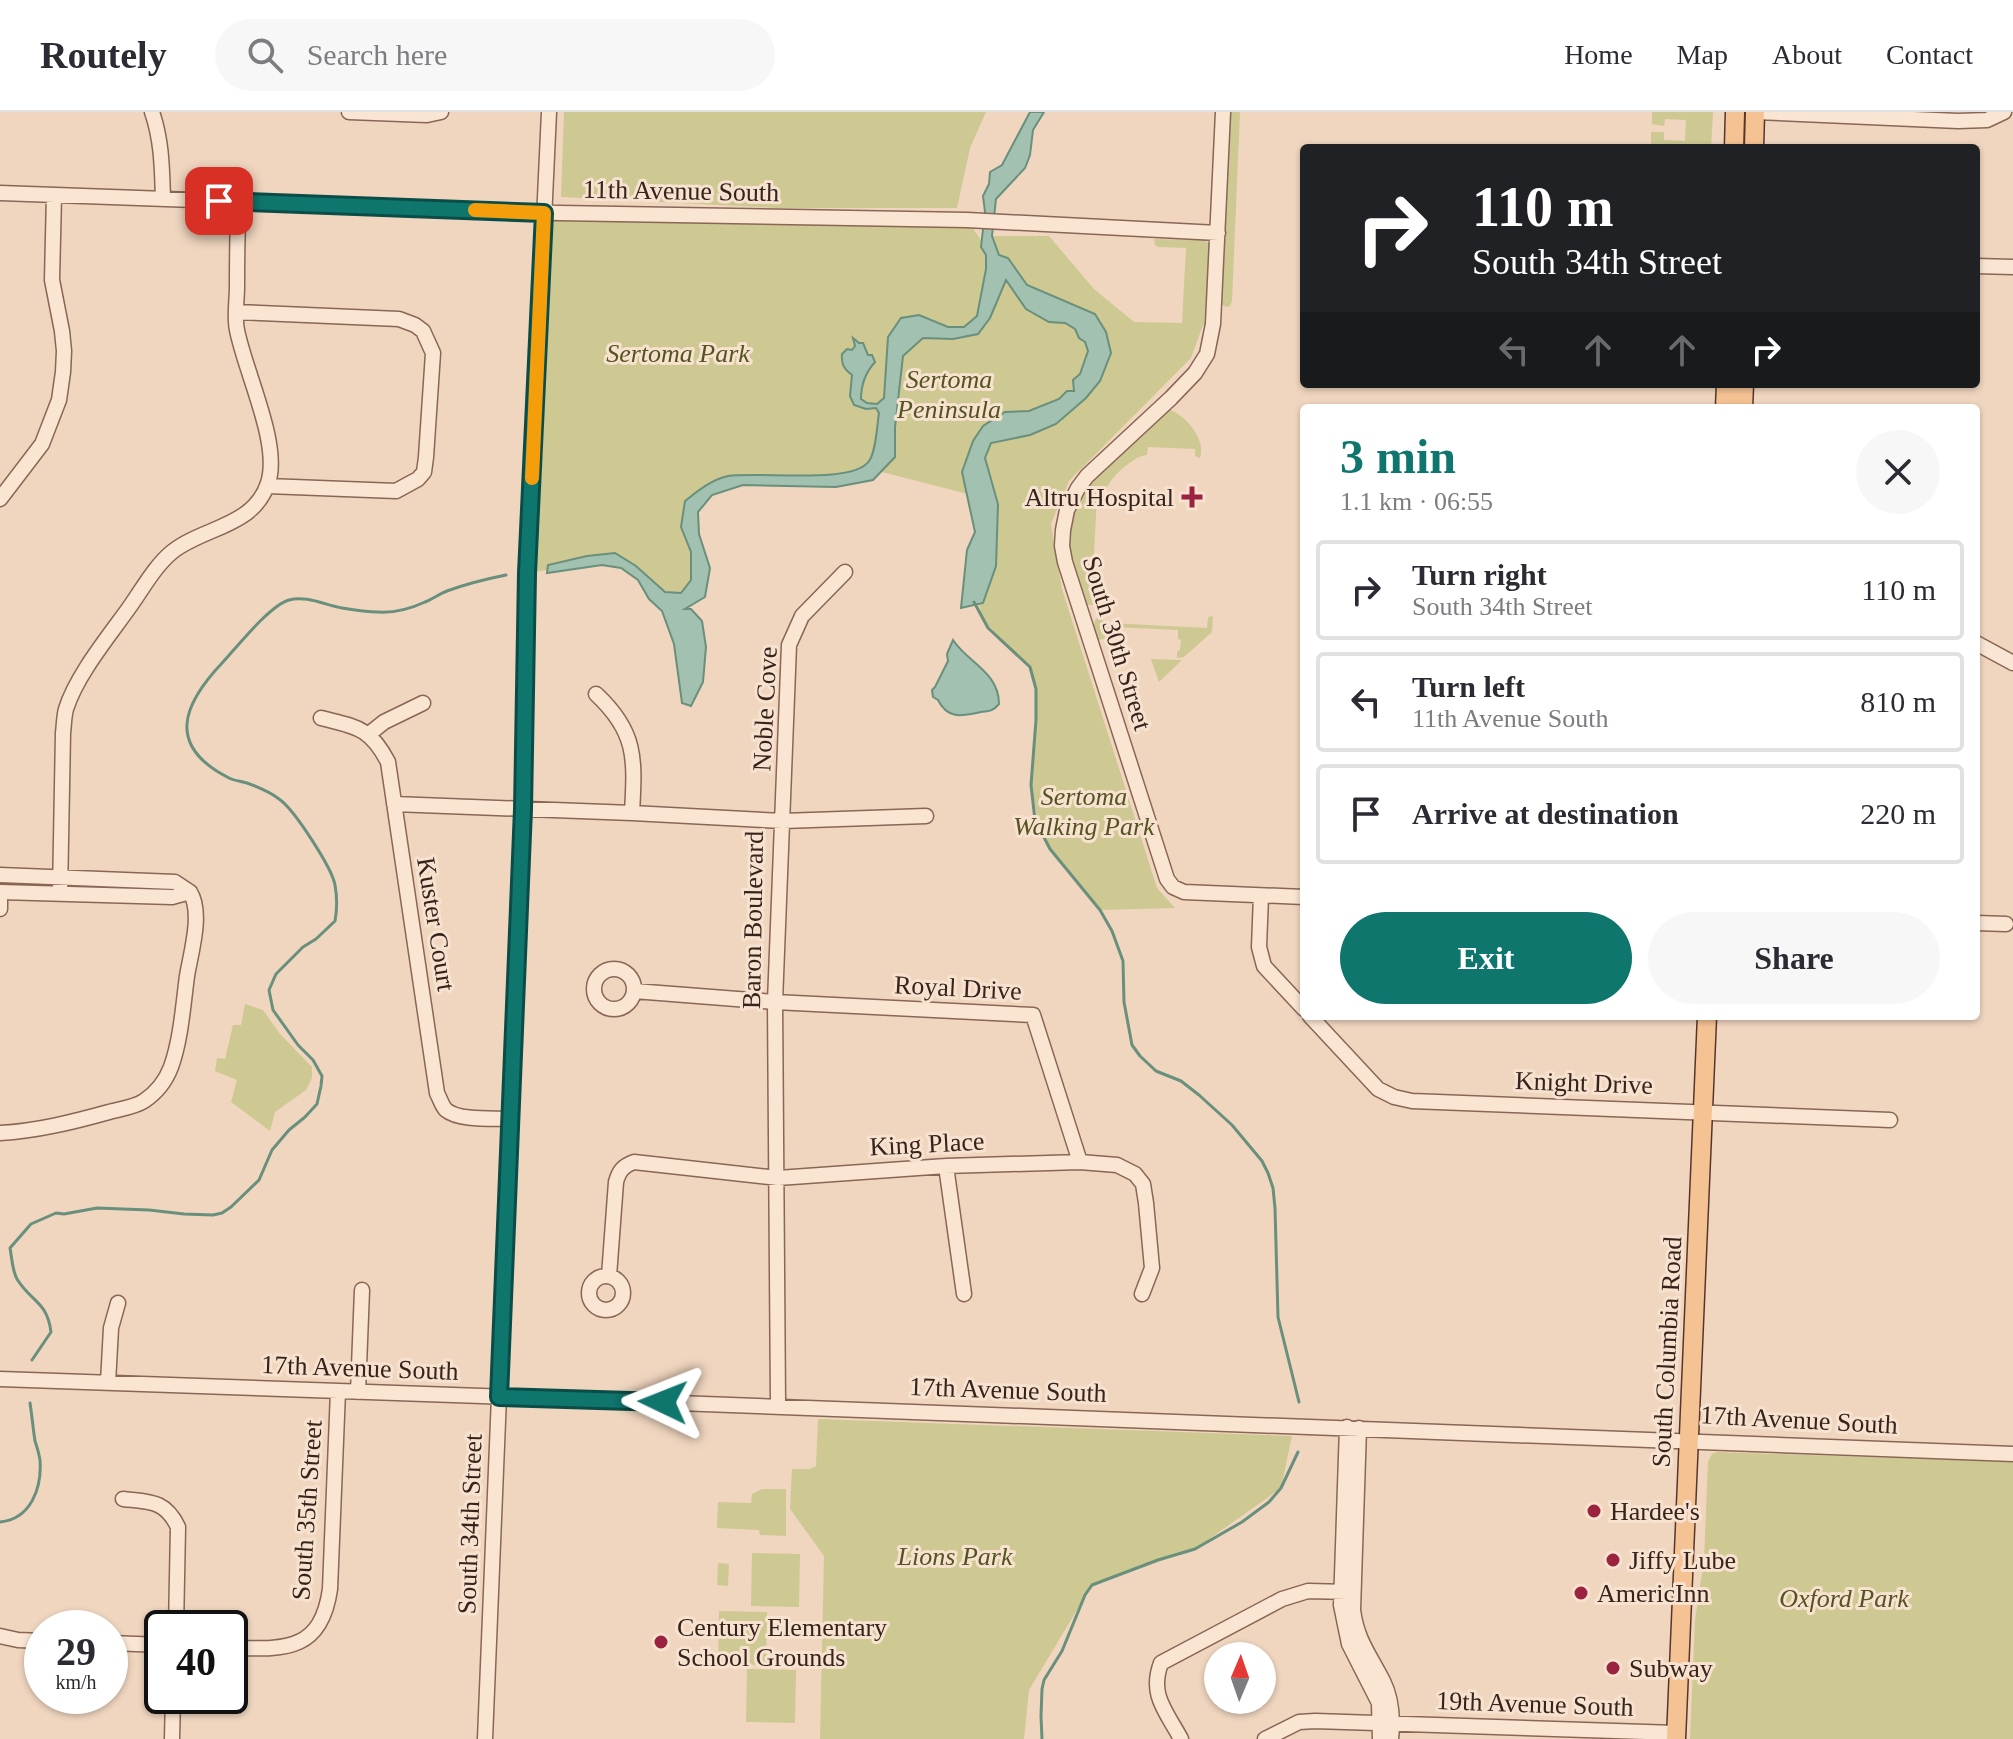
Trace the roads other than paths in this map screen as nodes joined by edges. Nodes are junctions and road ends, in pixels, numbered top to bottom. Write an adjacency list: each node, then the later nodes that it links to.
1 (152, 112): 13 (street)
2 (349, 112): 3 (street)
3 (441, 112)
4 (549, 112): 15 (street, South 34th Street)
5 (1223, 112): 16 (street, South 30th Street)
6 (1735, 112): 9 (main road)
7 (1755, 112): 8 (street); 10 (main road)
8 (2004, 112)
9 (1734, 144)
10 (1754, 144)
11 (0, 193): 12 (street, 11th Avenue South)
12 (54, 195): 13 (street, 11th Avenue South); 21 (street)
13 (163, 199): 14 (street, 11th Avenue South)
14 (239, 201): 15 (street, 11th Avenue South); 19 (street)
15 (544, 213): 16 (street, 11th Avenue South); 30 (street, South 34th Street)
16 (1218, 233): 39 (street, South 30th Street)
17 (1980, 266): 18 (street)
18 (2013, 267)
19 (236, 312): 20 (street); 20 (street)
20 (267, 486): 35 (street)
21 (0, 499)
22 (845, 572): 33 (street, Noble Cove)
23 (1980, 645): 24 (street)
24 (2013, 663)
25 (596, 694): 31 (street)
26 (423, 703): 28 (street)
27 (321, 718): 28 (street)
28 (369, 734): 29 (street, Kuster Court)
29 (394, 804): 30 (street, Baron Boulevard); 50 (street, Kuster Court)
30 (523, 809): 31 (street, Baron Boulevard); 50 (street, South 34th Street)
31 (632, 813): 33 (street, Baron Boulevard)
32 (926, 816): 33 (street)
33 (783, 821): 45 (street, Baron Boulevard)
34 (0, 875): 35 (street)
35 (60, 877): 37 (street); 38 (street)
36 (0, 892): 38 (street); 41 (street)
37 (190, 892): 38 (street); 52 (street)
38 (60, 894)
39 (1261, 896): 40 (street); 46 (street)
40 (1300, 897)
41 (0, 909)
42 (1980, 923): 43 (street)
43 (2006, 924)
44 (634, 991): 45 (street)
45 (775, 1002): 53 (street, Royal Drive); 55 (street, Baron Boulevard)
46 (1300, 1005)
47 (1314, 1020): 49 (street, Knight Drive)
48 (1707, 1020): 49 (main road, South Columbia Road)
49 (1704, 1112): 51 (street, Knight Drive); 68 (main road, South Columbia Road)
50 (510, 1119): 65 (street, South 34th Street)
51 (1890, 1120)
52 (0, 1133)
53 (1080, 1162): 54 (street, King Place); 59 (street, King Place)
54 (946, 1166): 55 (street, King Place); 58 (street)
55 (778, 1178): 56 (street, King Place); 66 (street, Baron Boulevard)
56 (609, 1276)
57 (362, 1290): 64 (street)
58 (964, 1294)
59 (1142, 1294)
60 (118, 1303): 62 (street)
61 (0, 1379): 62 (street, 17th Avenue South)
62 (108, 1383): 63 (street, 17th Avenue South)
63 (338, 1391): 64 (street, 17th Avenue South); 75 (street, South 35th Street)
64 (358, 1392): 65 (street, 17th Avenue South)
65 (499, 1397): 66 (street, 17th Avenue South); 80 (street, South 34th Street)
66 (778, 1405): 67 (street, 17th Avenue South)
67 (1353, 1428): 68 (street, 17th Avenue South); 71 (street)
68 (1689, 1439): 69 (street, 17th Avenue South); 78 (main road, South Columbia Road)
69 (2013, 1454)
70 (123, 1499): 72 (street)
71 (1346, 1592): 77 (street); 81 (street)
72 (176, 1610)
73 (0, 1636): 74 (street)
74 (24, 1640)
75 (248, 1648)
76 (173, 1714): 79 (street)
77 (1386, 1723): 78 (street, 19th Avenue South); 82 (street, 19th Avenue South); 83 (street); 84 (street)
78 (1676, 1736)
79 (172, 1739)
80 (485, 1739)
81 (1181, 1739)
82 (1265, 1739)
83 (1380, 1739)
84 (1391, 1739)

